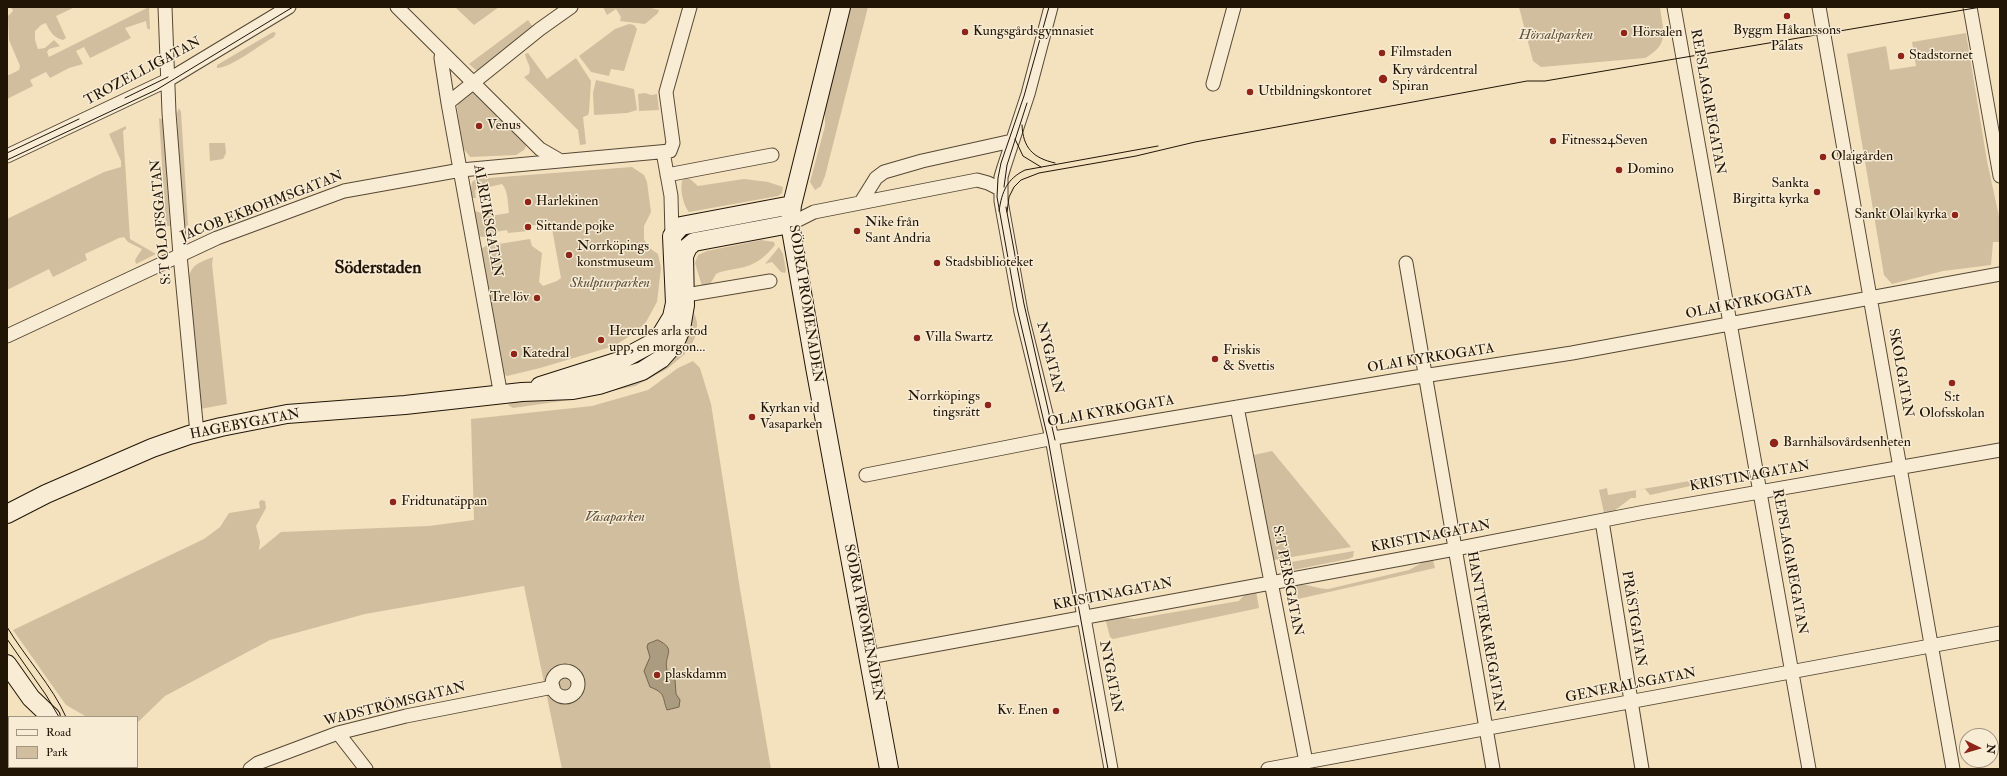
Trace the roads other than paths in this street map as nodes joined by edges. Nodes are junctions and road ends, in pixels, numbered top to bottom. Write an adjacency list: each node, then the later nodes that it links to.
1 (165, 7): 13 (street, S:T OLOFSGATAN)
2 (289, 7): 13 (street, TROZELLIGATAN)
3 (397, 7): 12 (street)
4 (571, 7): 14 (street)
5 (690, 7): 18 (street)
6 (841, 7): 27 (street, SÖDRA PROMENADEN)
7 (1052, 7): 17 (street, NYGATAN)
8 (1234, 7): 15 (street)
9 (1674, 7): 38 (street, REPSLAGAREGATAN)
10 (1819, 7): 37 (street, SKOLGATAN)
11 (1970, 7): 24 (street)
12 (442, 52): 14 (street); 16 (street, ALREIKSGATAN)
13 (168, 80): 20 (street, TROZELLIGATAN); 32 (street, S:T OLOFSGATAN)
14 (474, 82): 16 (street); 21 (street)
15 (1213, 84)
16 (448, 103): 22 (street, ALREIKSGATAN)
17 (1012, 141): 25 (street, NYGATAN); 26 (street)
18 (666, 151): 21 (street, JACOB EKBOHMSGATAN); 23 (street)
19 (772, 155): 23 (street)
20 (7, 156)
21 (559, 160): 22 (street, JACOB EKBOHMSGATAN)
22 (461, 170): 32 (street, JACOB EKBOHMSGATAN); 41 (street, ALREIKSGATAN)
23 (667, 175): 30 (street)
24 (2000, 176)
25 (1000, 189): 26 (street); 44 (street, NYGATAN)
26 (861, 202): 28 (street)
27 (792, 205): 28 (street); 29 (street, SÖDRA PROMENADEN); 30 (street)
28 (814, 212): 29 (street)
29 (790, 224): 31 (street); 56 (street, SÖDRA PROMENADEN)
30 (676, 231): 31 (street, HAGEBYGATAN); 36 (street, HAGEBYGATAN)
31 (686, 251): 36 (street, HAGEBYGATAN)
32 (180, 255): 39 (street, JACOB EKBOHMSGATAN); 43 (street, S:T OLOFSGATAN)
33 (1406, 263): 40 (street, HANTVERKAREGATAN)
34 (2000, 274): 37 (street, OLAI KYRKOGATA)
35 (770, 281): 36 (street)
36 (680, 291): 41 (street, HAGEBYGATAN)
37 (1870, 297): 38 (street, OLAI KYRKOGATA); 46 (street, SKOLGATAN)
38 (1730, 323): 40 (street, OLAI KYRKOGATA); 48 (street, REPSLAGAREGATAN)
39 (7, 336)
40 (1424, 376): 42 (street, OLAI KYRKOGATA); 51 (street, HANTVERKAREGATAN)
41 (501, 396): 43 (street, HAGEBYGATAN)
42 (1237, 407): 44 (street, OLAI KYRKOGATA); 52 (street, S:T PERSGATAN)
43 (197, 433): 49 (street, HAGEBYGATAN)
44 (1052, 438): 47 (street, OLAI KYRKOGATA); 53 (street, NYGATAN)
45 (2000, 450): 46 (street, KRISTINAGATAN)
46 (1900, 468): 48 (street, KRISTINAGATAN); 55 (street, SKOLGATAN)
47 (866, 475)
48 (1760, 491): 50 (street, KRISTINAGATAN); 58 (street, REPSLAGAREGATAN)
49 (7, 514)
50 (1602, 521): 51 (street, KRISTINAGATAN); 61 (street, PRÄSTGATAN)
51 (1455, 549): 52 (street, KRISTINAGATAN); 64 (street, HANTVERKAREGATAN)
52 (1271, 583): 53 (street, KRISTINAGATAN); 66 (street, S:T PERSGATAN)
53 (1083, 617): 56 (street, KRISTINAGATAN); 70 (street, NYGATAN)
54 (2000, 633): 55 (street, GENERALSGATAN)
55 (1932, 646): 58 (street, GENERALSGATAN); 75 (street, SKOLGATAN)
56 (869, 657): 69 (street, SÖDRA PROMENADEN)
57 (7, 664): 60 (street)
58 (1792, 672): 61 (street, GENERALSGATAN); 74 (street, REPSLAGAREGATAN)
59 (553, 688): 65 (street, WADSTRÖMSGATAN)
60 (31, 698): 62 (street); 63 (street)
61 (1630, 703): 64 (street, GENERALSGATAN); 73 (street, PRÄSTGATAN)
62 (38, 716)
63 (50, 716)
64 (1486, 729): 66 (street, GENERALSGATAN); 72 (street, HANTVERKAREGATAN)
65 (338, 733): 67 (street, WADSTRÖMSGATAN); 68 (street)
66 (1306, 762): 71 (street, GENERALSGATAN)
67 (250, 769)
68 (366, 769)
69 (890, 769)
70 (1111, 769)
71 (1268, 769)
72 (1493, 769)
73 (1642, 769)
74 (1809, 769)
75 (1954, 769)

